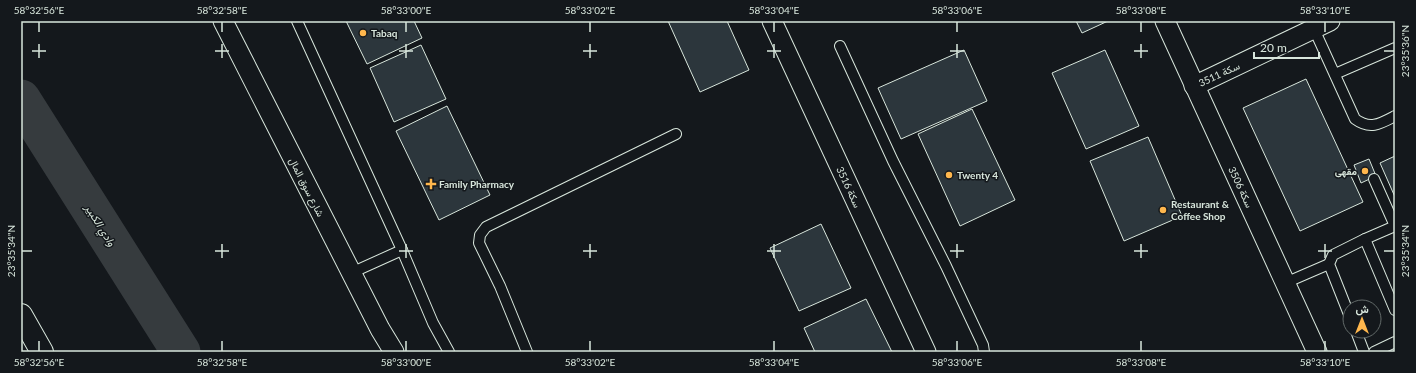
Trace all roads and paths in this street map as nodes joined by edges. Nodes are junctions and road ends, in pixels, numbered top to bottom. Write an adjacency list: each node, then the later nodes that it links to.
1 (223, 21): 17 (street, شارع سوق المال)
2 (297, 21): 15 (lane)
3 (772, 21): 28 (street, سكة 3516)
4 (1165, 21): 9 (street, سكة 3506)
5 (1322, 25): 8 (lane); 9 (street, سكة 3511)
6 (840, 46): 29 (lane)
7 (1395, 48): 8 (lane)
8 (1335, 74): 10 (lane)
9 (1194, 86): 18 (street, سكة 3506)
10 (1395, 116)
11 (676, 134): 27 (lane)
12 (1374, 179): 13 (lane)
13 (1395, 226): 14 (lane)
14 (1365, 239): 16 (lane); 20 (lane)
15 (402, 250): 17 (lane); 26 (lane)
16 (1329, 264): 18 (lane); 19 (lane)
17 (351, 273): 25 (street, شارع سوق المال)
18 (1285, 283): 30 (street, سكة 3506)
19 (1343, 299)
20 (1395, 310)
21 (21, 315): 24 (street)
22 (1359, 339): 31 (lane)
23 (1395, 342): 32 (lane)
24 (42, 352)
25 (394, 352)
26 (449, 352)
27 (527, 352)
28 (926, 352)
29 (984, 352)
30 (1317, 352)
31 (1364, 352)
32 (1374, 352)

